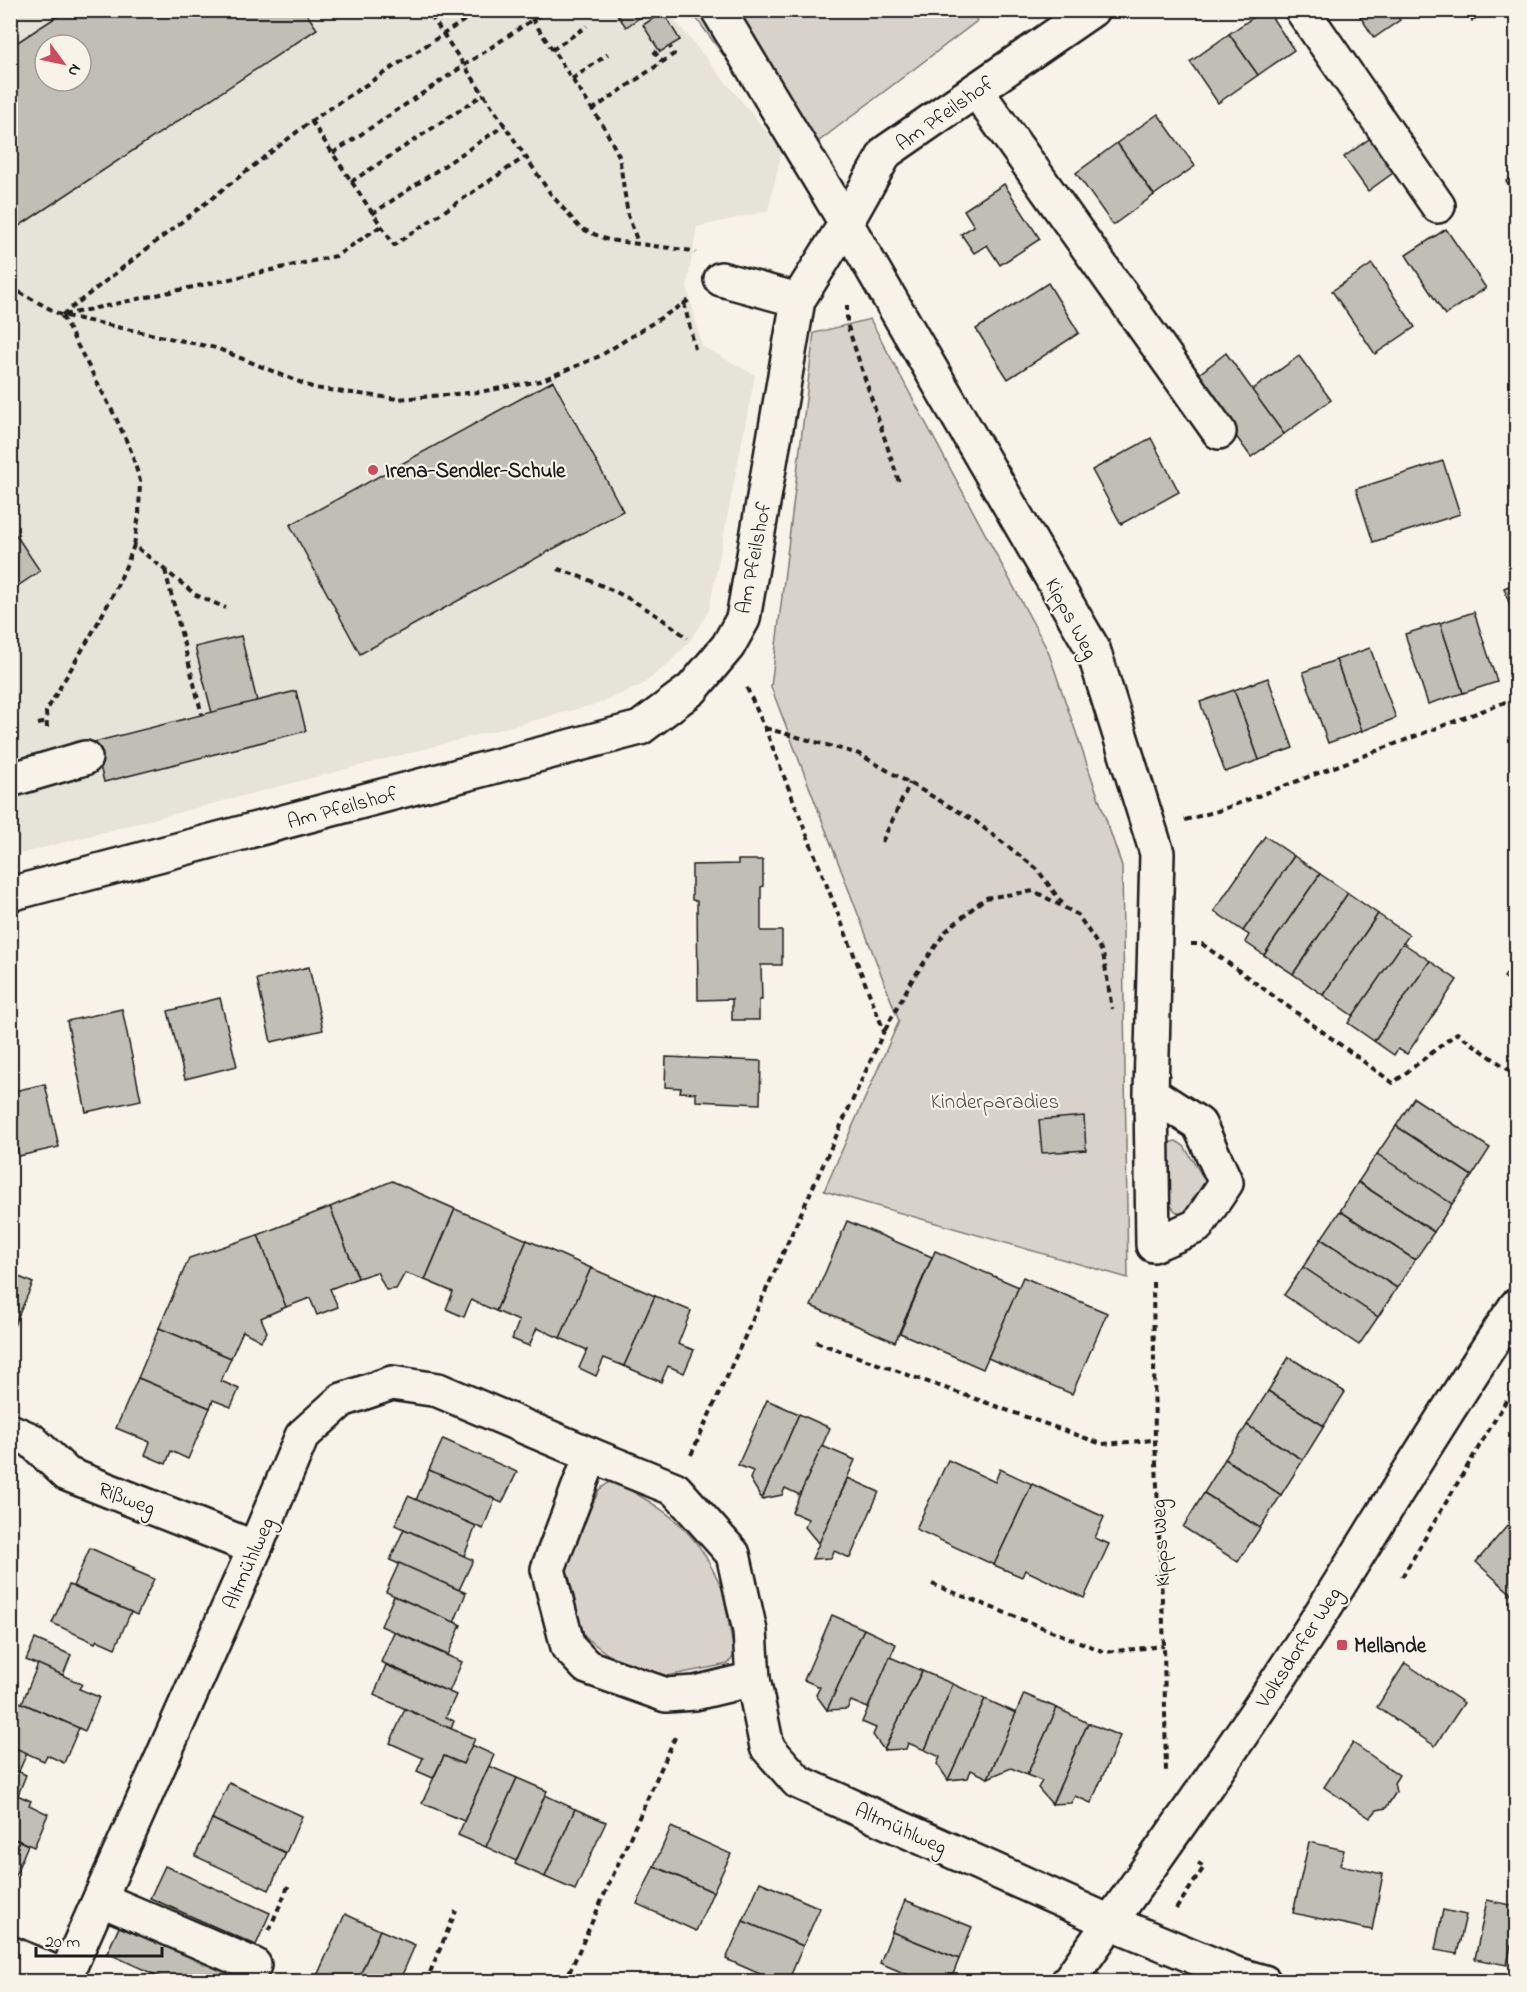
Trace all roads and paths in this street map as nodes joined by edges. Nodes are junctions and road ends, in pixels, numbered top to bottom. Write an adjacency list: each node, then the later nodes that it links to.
1 (480, 10): 10 (path)
2 (526, 10): 8 (path)
3 (547, 10): 8 (path)
4 (718, 10): 28 (street, Kipps Weg)
5 (1092, 10): 18 (street, Am Pfeilshof)
6 (1302, 10): 26 (street)
7 (431, 16): 10 (path)
8 (532, 20): 12 (path); 16 (path)
9 (587, 26): 12 (path)
10 (445, 34): 16 (path); 21 (path)
11 (670, 47): 15 (path)
12 (552, 50): 17 (path)
13 (654, 51): 15 (path)
14 (608, 54): 17 (path)
15 (662, 62): 20 (path)
16 (465, 65): 19 (path); 23 (path)
17 (572, 79): 20 (path)
18 (976, 90): 28 (street, Am Pfeilshof); 38 (street)
19 (484, 94): 22 (path); 25 (path)
20 (592, 110): 30 (path)
21 (311, 121): 23 (path); 36 (path)
22 (505, 125): 24 (path); 27 (path)
23 (333, 153): 25 (path)
24 (525, 157): 29 (path); 30 (path)
25 (351, 182): 27 (path)
26 (1438, 206)
27 (372, 214): 29 (path)
28 (846, 223): 33 (street, Am Pfeilshof); 53 (street, Kipps Weg)
29 (381, 226): 36 (path)
30 (638, 243): 31 (path)
31 (721, 279): 33 (street); 35 (path)
32 (10, 287): 36 (path)
33 (798, 300): 44 (street, Am Pfeilshof)
34 (847, 302): 39 (path)
35 (684, 303): 36 (path); 37 (path)
36 (62, 315): 40 (path)
37 (695, 349)
38 (1219, 432)
39 (899, 482)
40 (134, 545): 42 (path); 47 (path)
41 (558, 569): 44 (path)
42 (164, 570): 43 (path); 46 (path)
43 (226, 608)
44 (722, 653): 49 (path); 55 (street, Am Pfeilshof)
45 (1516, 698): 53 (path)
46 (202, 715)
47 (46, 722): 48 (path); 50 (path)
48 (38, 724)
49 (765, 728): 52 (path); 59 (path)
50 (71, 762): 51 (street)
51 (10, 780)
52 (910, 783): 54 (path); 56 (path)
53 (1149, 829): 57 (street, Kipps Weg)
54 (882, 842)
55 (10, 894)
56 (1065, 908): 58 (path); 59 (path)
57 (1155, 945): 60 (path); 61 (street, Kipps Weg)
58 (1114, 1017)
59 (884, 1031): 69 (path)
60 (1516, 1075)
61 (1151, 1093): 62 (street, Kipps Weg); 62 (street)
62 (1153, 1245): 67 (path, Kipps Weg)
63 (1516, 1306): 79 (street, Volksdorfer Weg)
64 (816, 1342): 67 (path)
65 (1516, 1384): 71 (path)
66 (10, 1431): 70 (street, Rißweg)
67 (1155, 1440): 73 (path, Kipps Weg)
68 (591, 1455): 69 (street, Altmühlweg); 70 (street, Altmühlweg); 75 (street)
69 (675, 1489): 74 (street, Altmühlweg)
70 (255, 1548): 77 (street, Altmühlweg)
71 (1402, 1577)
72 (932, 1584): 73 (path)
73 (1164, 1646): 76 (path, Kipps Weg)
74 (753, 1679): 75 (street); 79 (street, Altmühlweg)
75 (695, 1693): 84 (path)
76 (1166, 1784)
77 (100, 1899): 81 (street); 82 (street, Altmühlweg)
78 (456, 1911): 83 (path)
79 (1110, 1922): 85 (street, Volksdorfer Weg); 86 (street)
80 (10, 1953): 82 (street)
81 (254, 1965)
82 (64, 1979)
83 (426, 1982)
84 (565, 1982)
85 (1068, 1982)
86 (1264, 1982)

